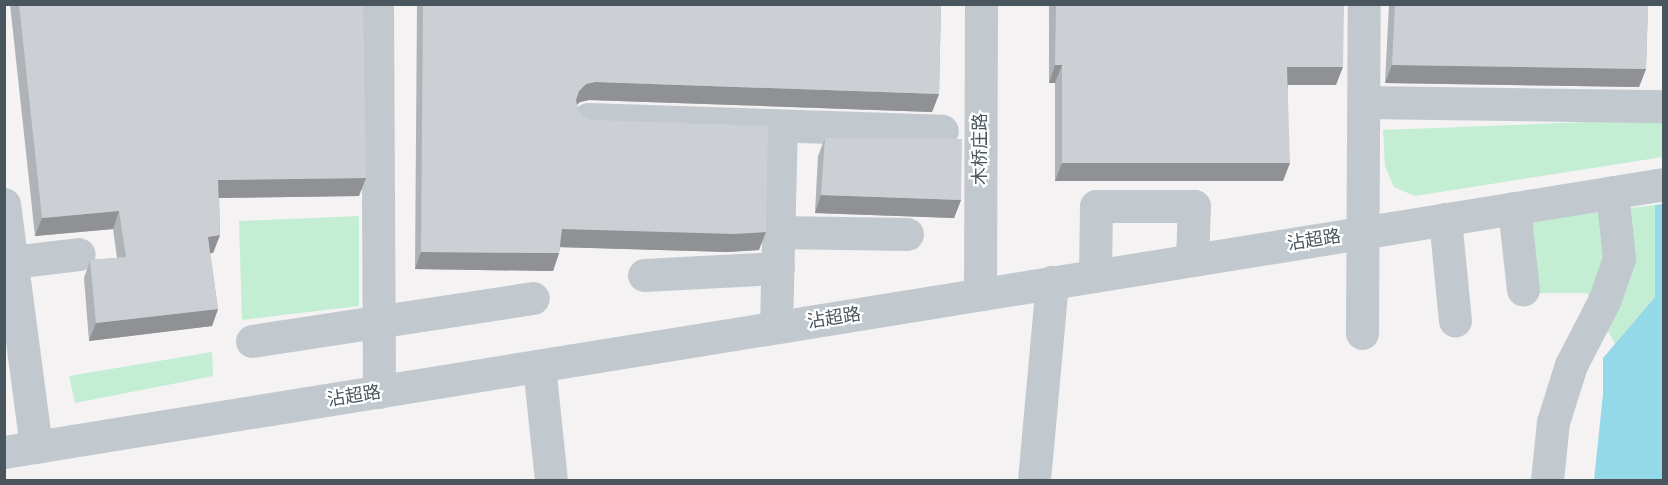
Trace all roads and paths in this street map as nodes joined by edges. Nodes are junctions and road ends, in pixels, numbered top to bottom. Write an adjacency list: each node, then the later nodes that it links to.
1 (377, 4): 27 (street)
2 (981, 4): 25 (street, 木桥庄路)
3 (1364, 4): 4 (street)
4 (1364, 102): 5 (street); 15 (street)
5 (1664, 106)
6 (588, 119): 7 (street)
7 (781, 126): 8 (street); 14 (street)
8 (942, 131)
9 (1664, 184): 10 (street, 沾超路)
10 (1612, 192): 12 (street, 沾超路); 38 (street)
11 (4, 204): 19 (street)
12 (1514, 208): 13 (street, 沾超路); 24 (street)
13 (1445, 219): 15 (street, 沾超路); 28 (street)
14 (778, 232): 16 (street); 20 (street)
15 (1365, 232): 18 (street, 沾超路); 30 (street)
16 (907, 234)
17 (79, 255): 19 (street)
18 (1192, 260): 22 (street, 沾超路); 22 (street)
19 (12, 262): 33 (street)
20 (778, 268): 21 (street); 29 (street)
21 (644, 274)
22 (1095, 276): 23 (street, 沾超路)
23 (1052, 282): 25 (street, 沾超路); 37 (street)
24 (1523, 290)
25 (980, 294): 29 (street, 沾超路)
26 (532, 298): 27 (street)
27 (378, 321): 31 (street); 34 (street)
28 (1455, 321)
29 (776, 327): 32 (street, 沾超路)
30 (1362, 333)
31 (252, 341)
32 (539, 366): 34 (street, 沾超路); 36 (street)
33 (16, 378): 35 (street)
34 (379, 392): 35 (street, 沾超路)
35 (20, 450)
36 (550, 480)
37 (1034, 480)
38 (1547, 480)

